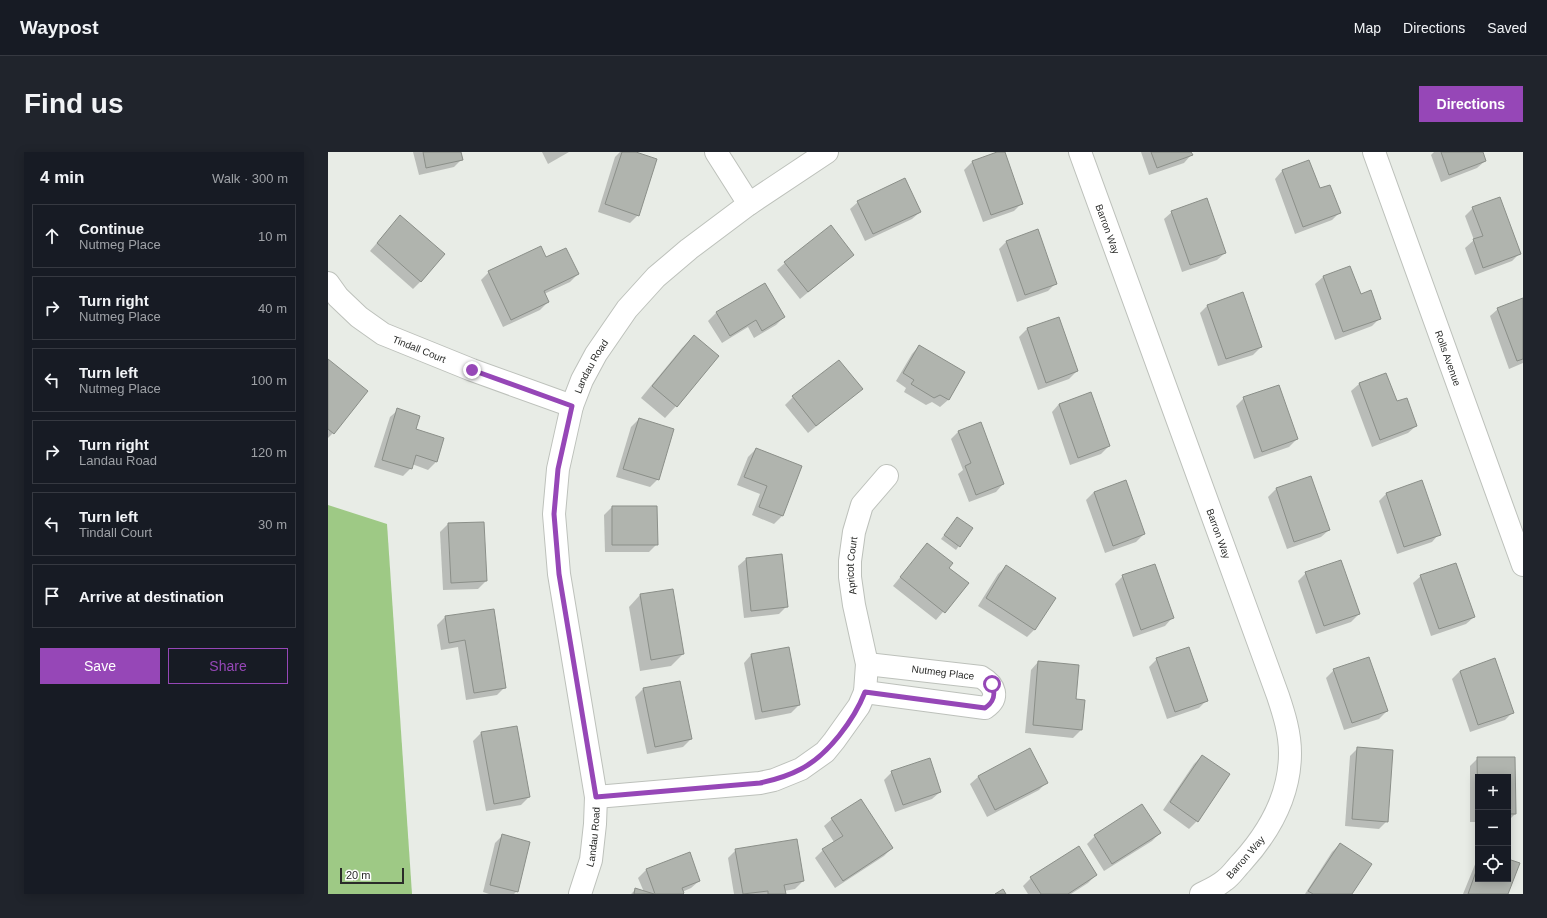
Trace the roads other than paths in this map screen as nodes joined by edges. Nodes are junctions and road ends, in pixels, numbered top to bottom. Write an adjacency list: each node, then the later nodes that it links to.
1 (716, 152): 5 (street)
2 (827, 152): 5 (street, Landau Road)
3 (1080, 152): 14 (street, Barron Way)
4 (1374, 152): 9 (street, Rolls Avenue)
5 (749, 204): 7 (street, Landau Road)
6 (328, 283): 7 (street, Tindall Court)
7 (572, 406): 12 (street, Landau Road)
8 (887, 476): 10 (street, Apricot Court)
9 (1523, 565)
10 (867, 664): 11 (street); 11 (street, Nutmeg Place)
11 (865, 692): 12 (street)
12 (596, 797): 13 (street, Landau Road)
13 (580, 894)
14 (1201, 894)

